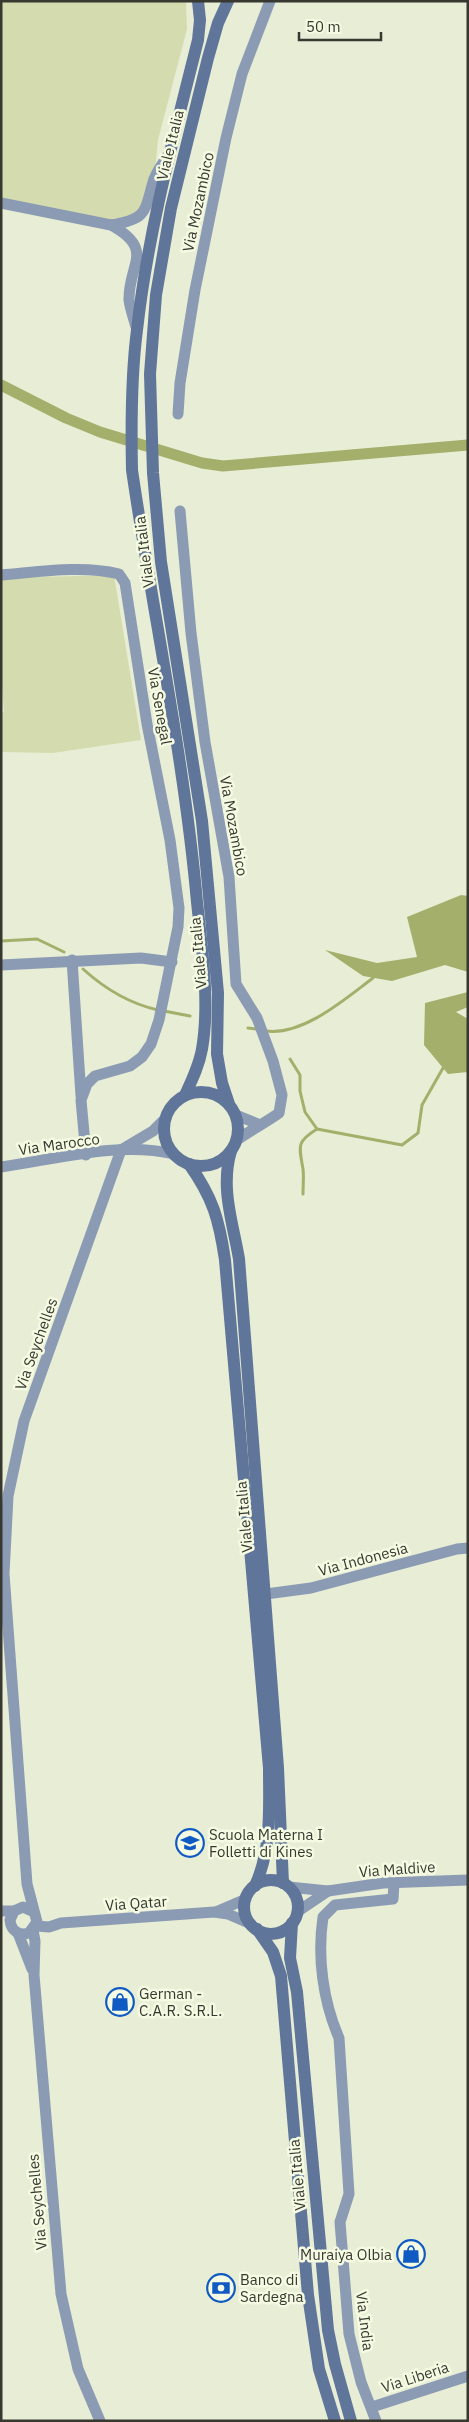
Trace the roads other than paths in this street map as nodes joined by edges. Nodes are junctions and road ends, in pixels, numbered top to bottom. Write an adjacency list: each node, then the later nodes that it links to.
1 (198, 1): 4 (main road, Viale Italia)
2 (228, 1): 16 (main road, Viale Italia)
3 (270, 1): 8 (street, Via Mozambico)
4 (171, 150): 6 (street); 7 (main road, Viale Italia)
5 (1, 202): 6 (street)
6 (111, 225): 7 (street)
7 (137, 331): 14 (main road, Viale Italia)
8 (178, 414)
9 (180, 511): 18 (street, Via Mozambico)
10 (1, 575): 12 (street, Via Senegal)
11 (72, 960): 12 (street); 13 (street); 15 (street)
12 (172, 962): 15 (street, Via Senegal)
13 (1, 965)
14 (185, 1095): 16 (main road); 17 (main road)
15 (81, 1100): 22 (street)
16 (233, 1110): 18 (street); 19 (main road)
17 (166, 1118): 20 (street, Via Marocco); 21 (main road)
18 (258, 1124): 19 (street, Via Mozambico)
19 (234, 1146): 23 (main road); 26 (main road, Viale Italia)
20 (121, 1150): 21 (street, Via Marocco); 22 (street, Via Marocco); 29 (street, Via Seychelles)
21 (174, 1154): 23 (main road)
22 (86, 1155): 24 (street, Via Marocco)
23 (190, 1164): 31 (main road, Viale Italia)
24 (1, 1167)
25 (468, 1548): 26 (street, Via Indonesia)
26 (266, 1594): 30 (main road, Viale Italia)
27 (468, 1880): 28 (street, Via Maldive)
28 (394, 1883): 32 (street, Via Maldive); 43 (street, Via India)
29 (27, 1884): 37 (street, Via Seychelles); 38 (street, Via Seychelles)
30 (286, 1885): 31 (main road); 32 (street, Via Maldive); 36 (main road)
31 (255, 1886): 33 (main road)
32 (328, 1891): 36 (street, Via Maldive)
33 (246, 1899): 35 (street); 39 (main road)
34 (1, 1911): 37 (street)
35 (214, 1912): 38 (street, Via Qatar); 39 (street)
36 (295, 1918): 39 (main road); 46 (main road, Viale Italia)
37 (11, 1921): 38 (street, Via Qatar); 38 (street); 40 (street); 41 (street, Via Seychelles)
38 (35, 1921): 41 (street, Via Seychelles)
39 (254, 1927): 45 (main road, Viale Italia)
40 (1, 1932)
41 (34, 1975): 44 (street, Via Seychelles)
42 (468, 2376): 43 (street, Via Liberia)
43 (372, 2407): 47 (street, Via India)
44 (100, 2421)
45 (335, 2421)
46 (350, 2421)
47 (376, 2421)

